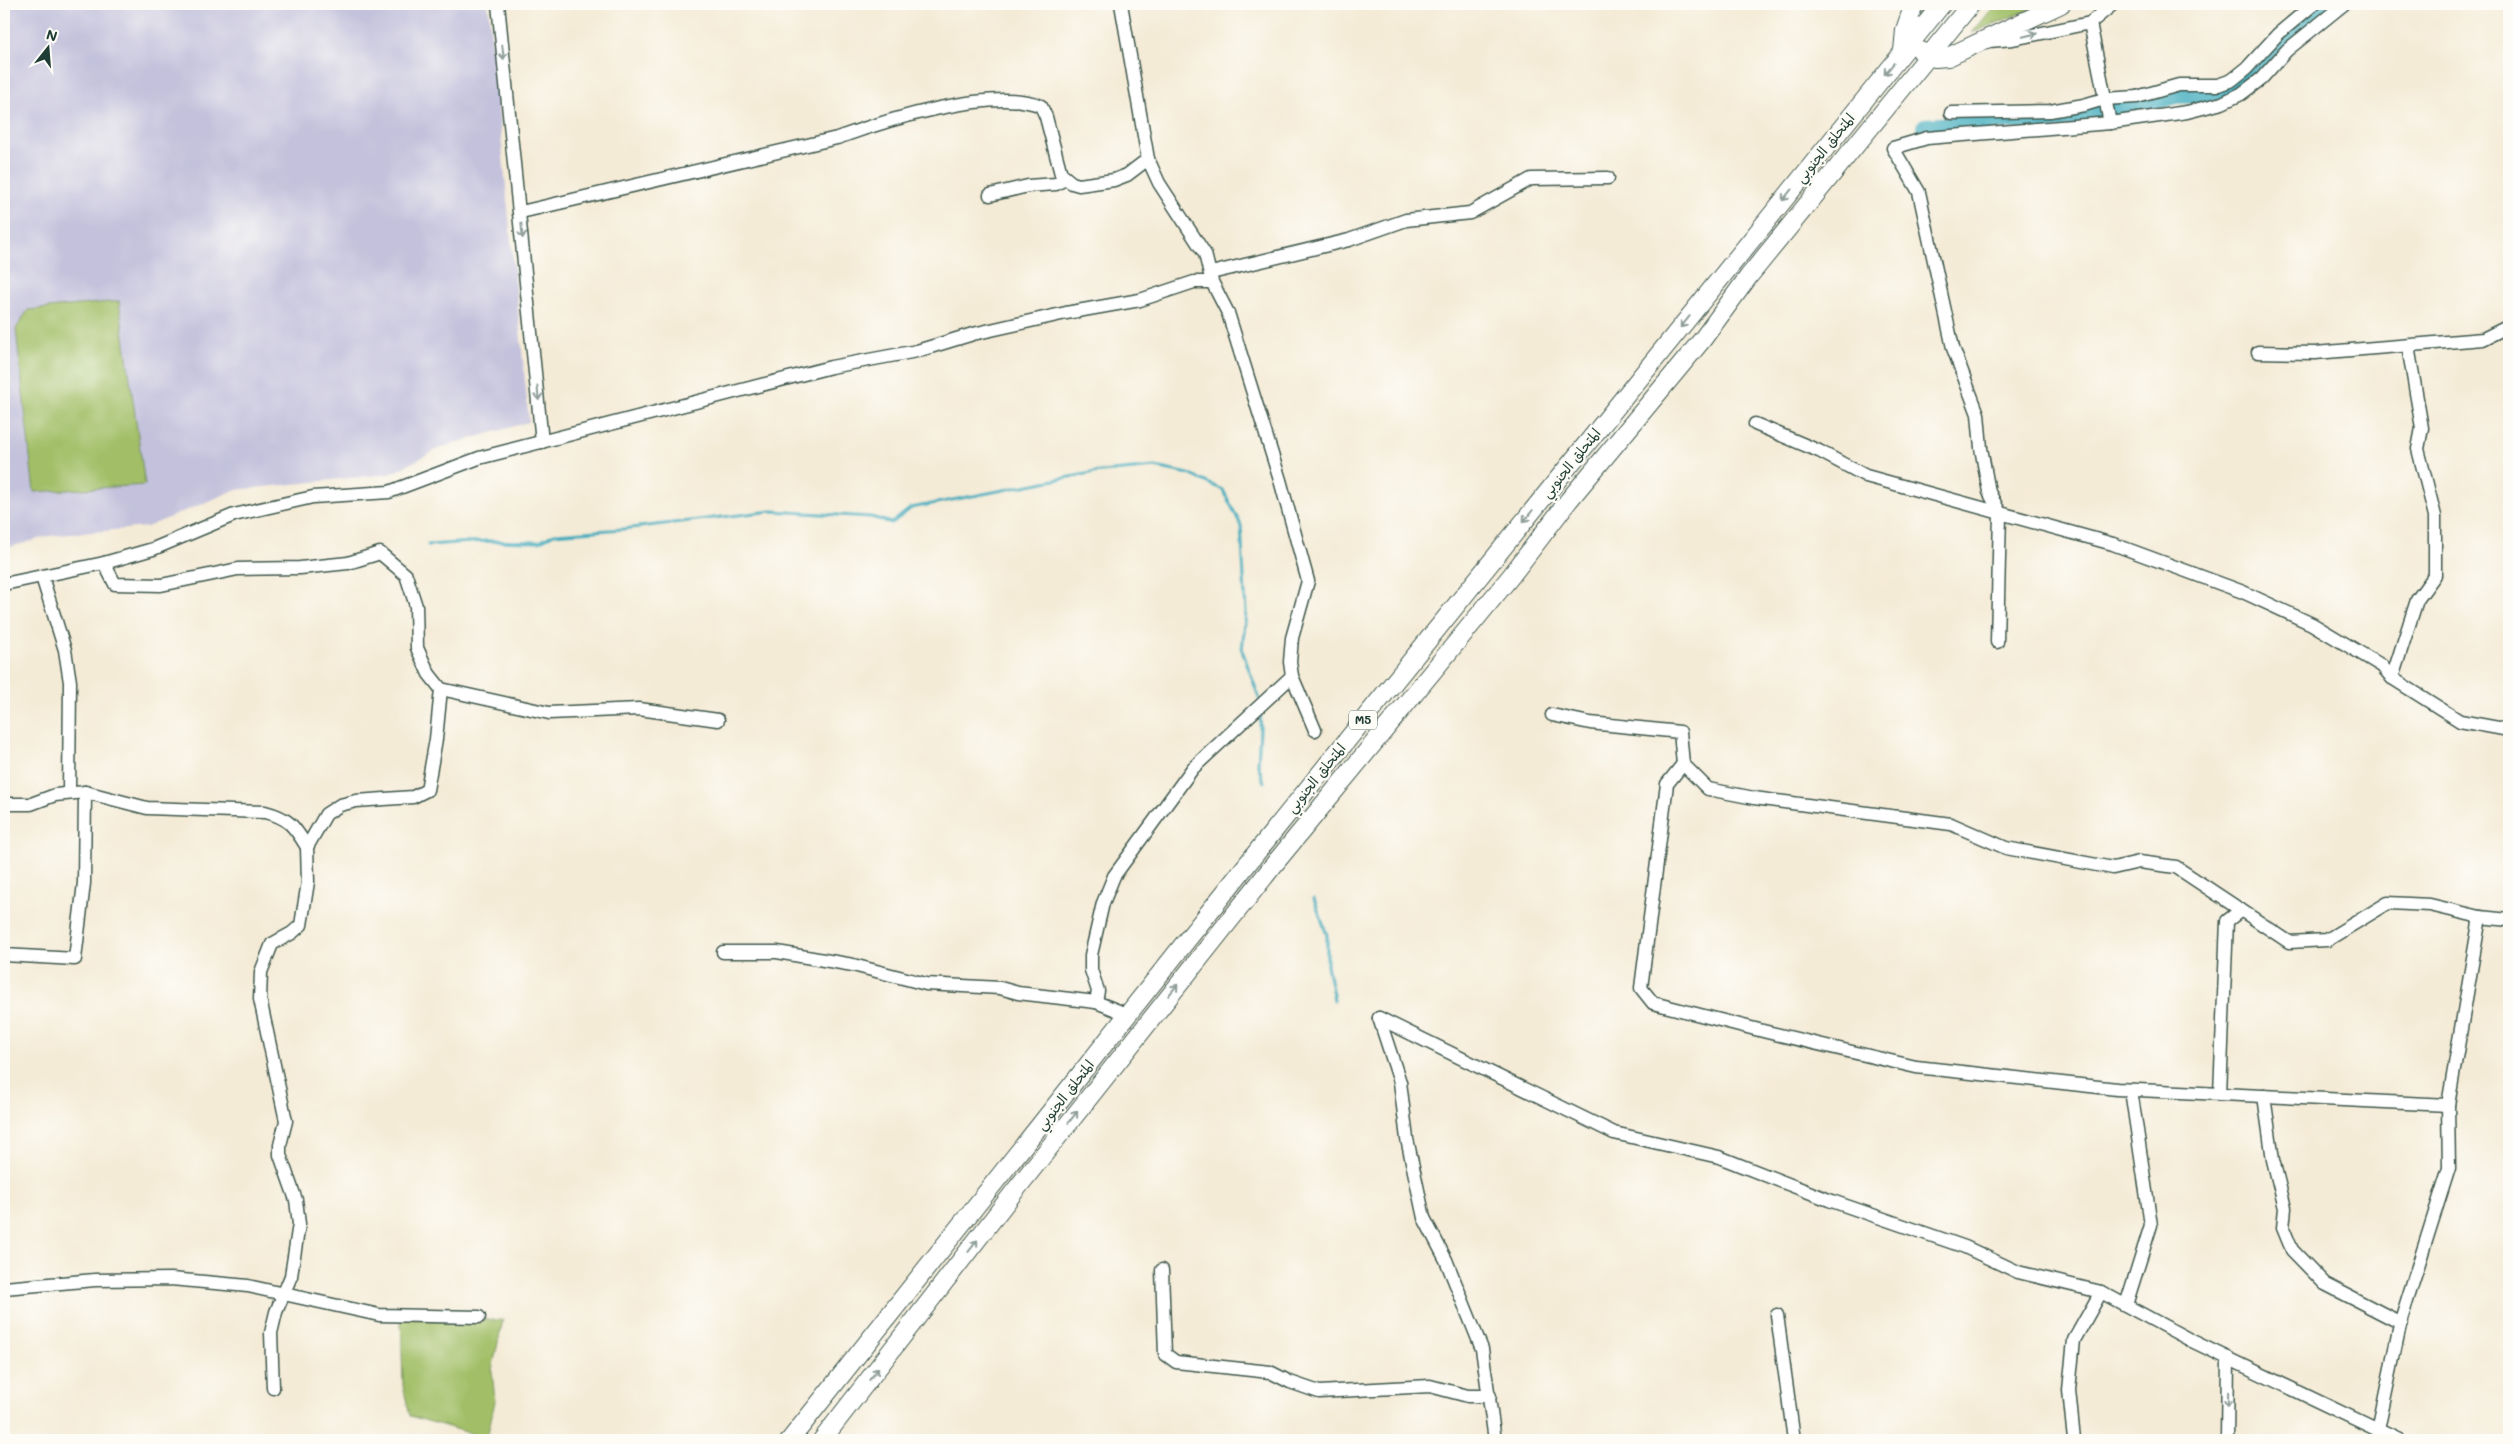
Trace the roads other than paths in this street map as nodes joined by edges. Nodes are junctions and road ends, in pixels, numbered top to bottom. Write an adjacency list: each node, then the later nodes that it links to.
1 (498, 4): 21 (street, one-way to 21)
2 (1121, 4): 17 (street)
3 (1914, 4): 12 (highway)
4 (1942, 4): 12 (highway, المتحلق الجنوبي / M5)
5 (1971, 4): 13 (highway, المتحلق الجنوبي / M5)
6 (2061, 4): 11 (highway)
7 (2113, 4): 10 (street)
8 (2314, 4): 14 (street)
9 (2344, 4): 16 (street)
10 (2090, 23): 11 (street, one-way to 10); 14 (street)
11 (1982, 40): 13 (highway)
12 (1907, 47): 13 (highway); 51 (highway, المتحلق الجنوبي / M5, one-way to 51)
13 (1928, 56): 67 (highway, المتحلق الجنوبي / M5, one-way to 13)
14 (2104, 99): 15 (street); 16 (street)
15 (1951, 113)
16 (2110, 123): 28 (street)
17 (1148, 159): 19 (street); 22 (street)
18 (1608, 178): 22 (street)
19 (1065, 179): 20 (street); 21 (street)
20 (990, 195)
21 (521, 212): 27 (street, one-way to 27)
22 (1211, 278): 27 (street); 33 (street)
23 (2509, 326): 24 (street)
24 (2408, 346): 25 (street); 34 (street)
25 (2258, 352)
26 (1755, 424): 28 (street)
27 (542, 442): 29 (street)
28 (2000, 513): 32 (street); 34 (street)
29 (104, 563): 30 (street); 35 (street)
30 (42, 577): 31 (street); 41 (street)
31 (4, 584)
32 (1997, 642)
33 (1292, 676): 38 (street); 50 (street)
34 (2392, 678): 39 (street)
35 (441, 689): 37 (street); 44 (street)
36 (1552, 715): 40 (street)
37 (718, 720)
38 (1315, 730)
39 (2509, 730)
40 (1683, 764): 45 (street); 52 (street)
41 (69, 792): 42 (street); 43 (street)
42 (85, 792): 44 (street); 49 (street)
43 (4, 804)
44 (307, 846): 59 (street)
45 (2241, 910): 46 (street); 53 (street)
46 (2480, 917): 47 (street); 55 (street)
47 (2509, 920)
48 (723, 952): 50 (street)
49 (4, 955)
50 (1096, 1002): 51 (street)
51 (1128, 1015): 69 (highway, المتحلق الجنوبي / M5)
52 (2131, 1090): 53 (street); 60 (street)
53 (2220, 1094): 54 (street)
54 (2264, 1096): 55 (street); 63 (street)
55 (2448, 1105): 63 (street)
56 (1162, 1270): 66 (street)
57 (4, 1288): 59 (street)
58 (2100, 1292): 60 (street); 66 (street); 74 (street)
59 (284, 1293): 62 (street); 65 (street)
60 (2126, 1305): 64 (street)
61 (1776, 1315): 73 (street)
62 (479, 1317)
63 (2401, 1323): 68 (street)
64 (2228, 1358): 68 (street); 75 (street, one-way to 75)
65 (273, 1388)
66 (1490, 1396): 72 (street)
67 (851, 1404): 70 (highway, المتحلق الجنوبي / M5); 71 (highway)
68 (2378, 1430): 76 (street)
69 (790, 1440)
70 (822, 1440)
71 (835, 1440)
72 (1495, 1440)
73 (1794, 1440)
74 (2074, 1440)
75 (2227, 1440)
76 (2400, 1440)

